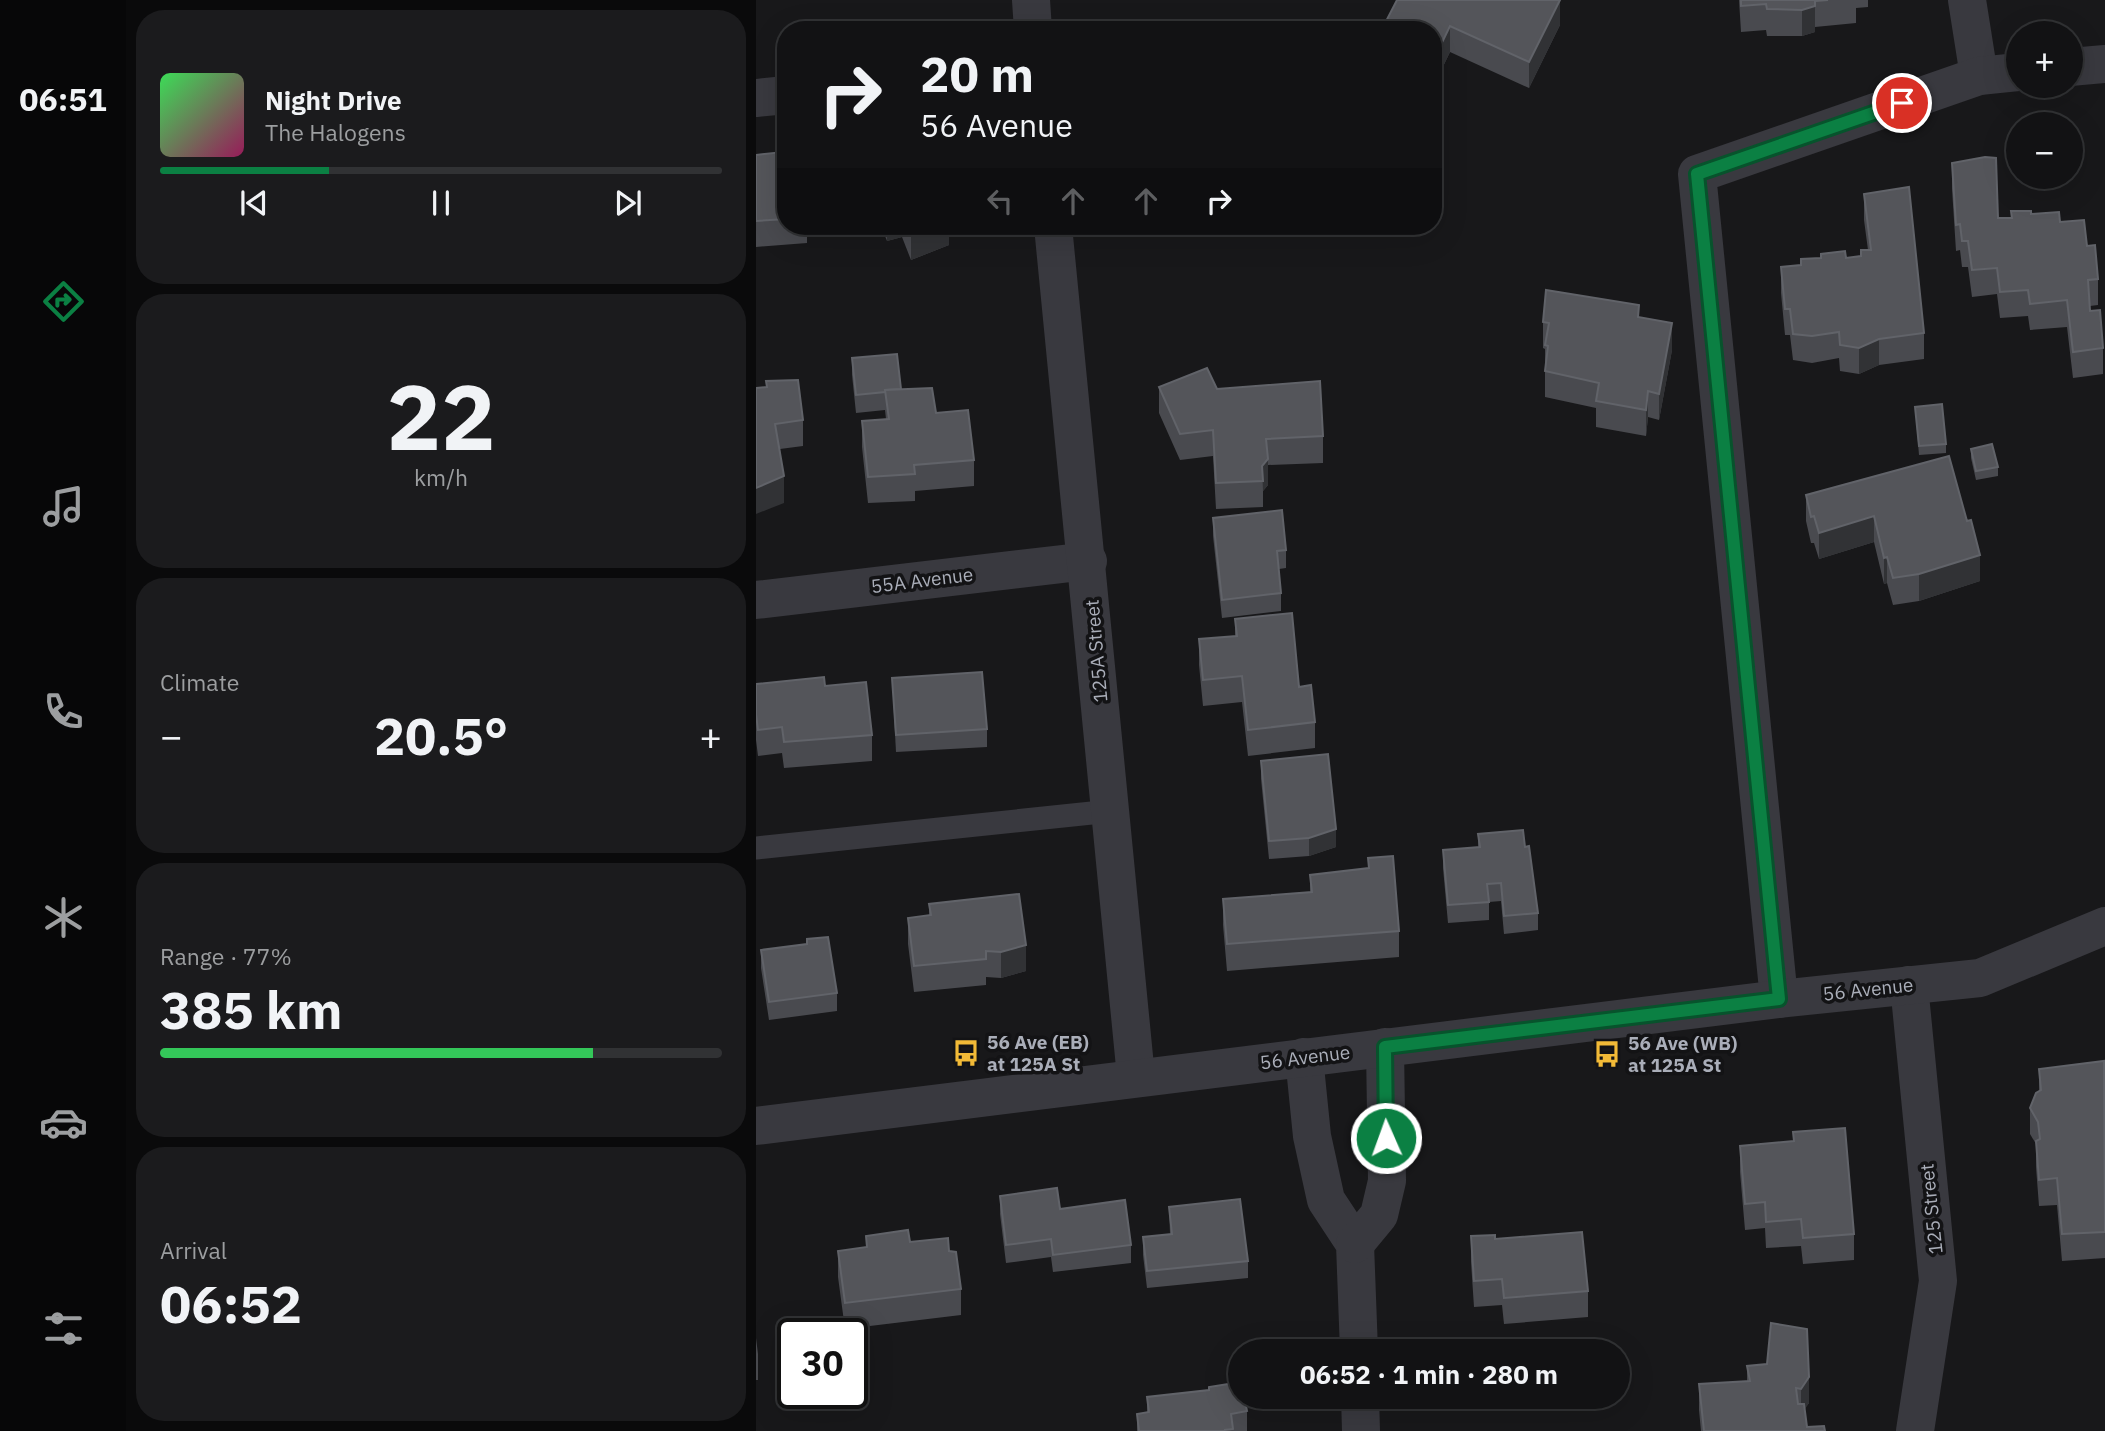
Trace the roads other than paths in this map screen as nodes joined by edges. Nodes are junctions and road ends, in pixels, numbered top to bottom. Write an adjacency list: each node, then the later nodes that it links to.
1 (1031, 0): 3 (street)
2 (1967, 0): 7 (street)
3 (1032, 21)
4 (2105, 64): 5 (street)
5 (2083, 66)
6 (2006, 73): 7 (street)
7 (1979, 76): 17 (street)
8 (777, 96): 9 (street)
9 (756, 98)
10 (1054, 235): 11 (street, 125A Street)
11 (1088, 561): 12 (street, 55A Avenue); 13 (street, 125A Street)
12 (756, 600)
13 (1111, 811): 14 (lane); 20 (street, 125A Street)
14 (756, 848)
15 (2105, 926): 16 (street, 56 Avenue)
16 (1909, 985): 17 (street, 56 Avenue); 26 (street, 125 Street)
17 (1779, 999): 18 (street, 56 Avenue)
18 (1385, 1047): 19 (street, 56 Avenue); 22 (street)
19 (1304, 1057): 20 (street, 56 Avenue); 22 (street)
20 (1136, 1077): 21 (street, 56 Avenue)
21 (756, 1126)
22 (1356, 1244): 23 (street)
23 (1359, 1339)
24 (1360, 1409): 25 (street)
25 (1361, 1431)
26 (1915, 1431)

